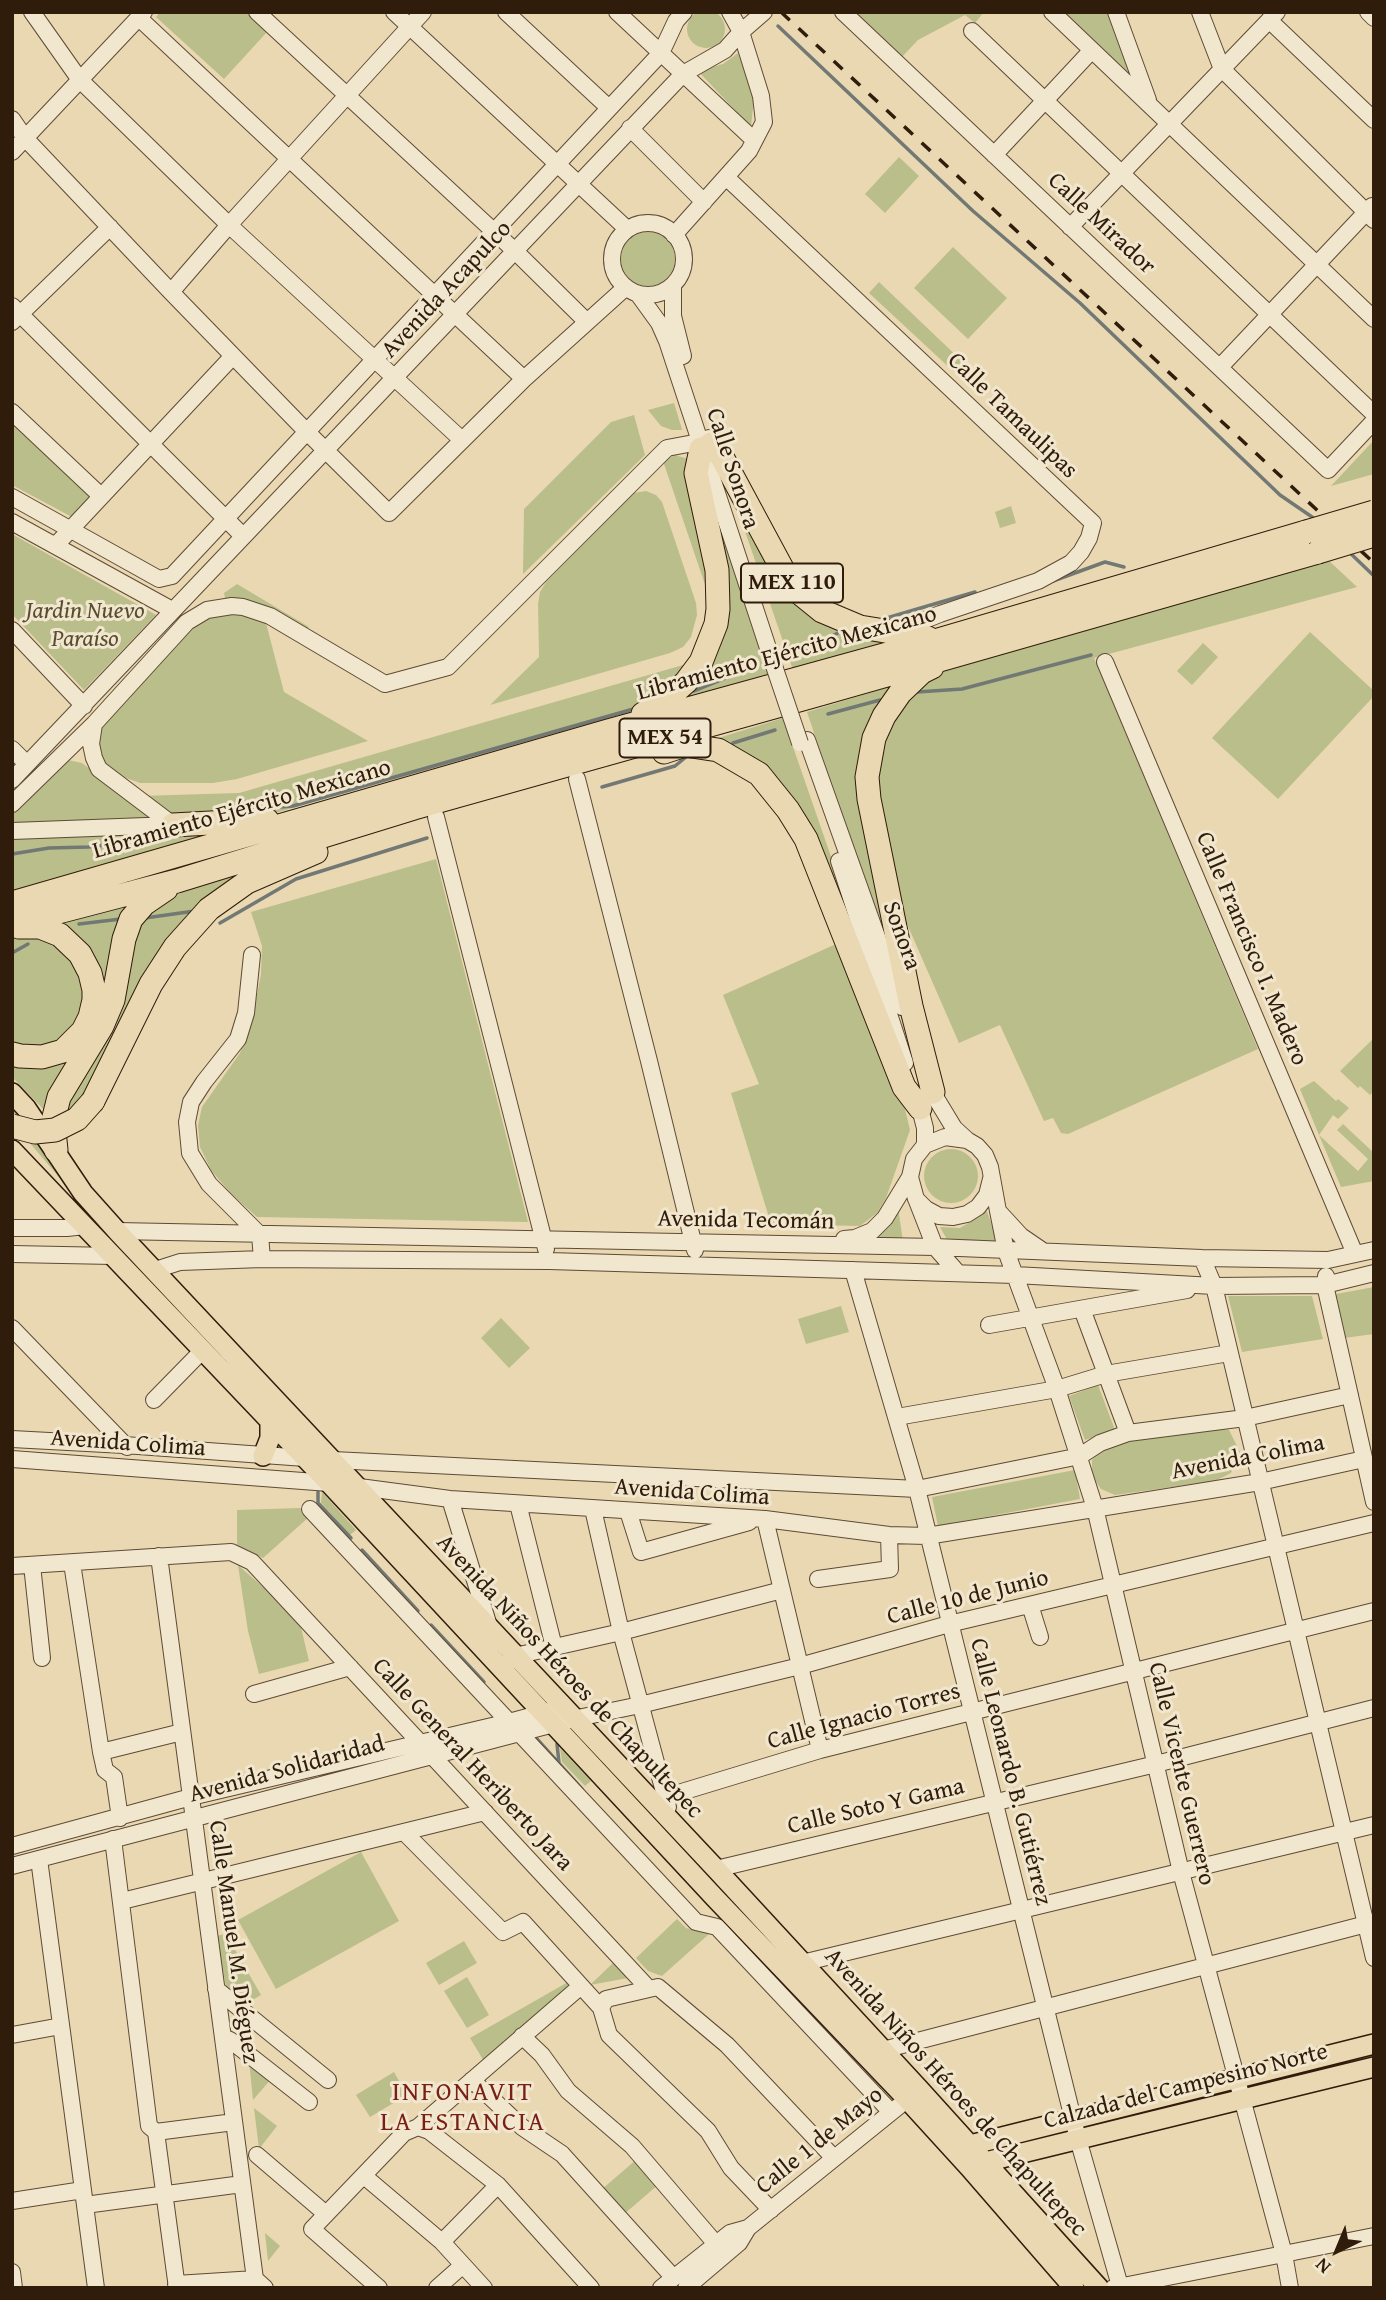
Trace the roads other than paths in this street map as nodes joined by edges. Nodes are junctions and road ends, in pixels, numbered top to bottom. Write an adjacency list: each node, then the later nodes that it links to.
1 (32, 12): 26 (street)
2 (121, 12): 18 (street)
3 (257, 12): 27 (street)
4 (394, 12): 19 (street)
5 (423, 12): 19 (street)
6 (506, 12): 30 (street)
7 (617, 12): 23 (street)
8 (684, 12): 23 (street, Avenida Acapulco)
9 (730, 12): 21 (street)
10 (764, 12): 21 (street, Avenida Acapulco)
11 (843, 12): 38 (street, Calle Mirador)
12 (1052, 12): 22 (street)
13 (1116, 12): 29 (street)
14 (1200, 12): 24 (street)
15 (1368, 12): 17 (street)
16 (1273, 16): 24 (street); 32 (street)
17 (1374, 18)
18 (138, 19): 26 (street); 39 (street)
19 (410, 27): 27 (street); 40 (street)
20 (972, 30): 28 (street)
21 (740, 32): 25 (street, Avenida Acapulco); 36 (street)
22 (1092, 50): 28 (street); 29 (street)
23 (661, 53): 25 (street); 30 (street, Avenida Acapulco)
24 (1222, 69): 33 (street); 45 (street)
25 (683, 74): 34 (street, Avenida Acapulco); 36 (street)
26 (80, 80): 35 (street); 46 (street)
27 (347, 94): 39 (street); 50 (street)
28 (1045, 100): 38 (street); 41 (street)
29 (1150, 106): 33 (street)
30 (609, 108): 40 (street, Avenida Acapulco)
31 (12, 119): 35 (street)
32 (1374, 120)
33 (1169, 124): 41 (street); 53 (street)
34 (631, 128): 43 (street, Avenida Acapulco); 44 (street)
35 (26, 138): 37 (street); 48 (street)
36 (754, 140): 42 (street)
37 (12, 152)
38 (994, 155): 47 (street, Calle Mirador)
39 (289, 158): 46 (street); 57 (street)
40 (556, 163): 43 (street); 50 (street, Avenida Acapulco)
41 (1121, 173): 47 (street); 60 (street)
42 (726, 177): 44 (street); 88 (street, Calle Tamaulipas)
43 (578, 184): 49 (street); 52 (street, Avenida Acapulco)
44 (704, 202): 51 (street)
45 (1371, 212): 53 (street)
46 (229, 225): 56 (street); 64 (street)
47 (1070, 227): 65 (street, Calle Mirador)
48 (110, 228): 56 (street); 58 (street)
49 (627, 229): 51 (street); 55 (street, Calle Sonora)
50 (493, 231): 52 (street); 57 (street, Avenida Acapulco)
51 (674, 234): 54 (street, Calle Sonora)
52 (516, 251): 59 (street, Avenida Acapulco); 62 (street)
53 (1317, 265): 60 (street); 61 (street)
54 (673, 285): 55 (street); 73 (street, Calle Sonora)
55 (632, 290): 62 (street); 73 (street, Calle Sonora)
56 (170, 292): 63 (street)
57 (434, 293): 59 (street); 64 (street, Avenida Acapulco)
58 (15, 314): 74 (street)
59 (457, 314): 66 (street, Avenida Acapulco); 67 (street)
60 (1269, 315): 65 (street); 69 (street)
61 (1374, 319)
62 (586, 321): 67 (street)
63 (233, 356): 71 (street); 74 (street)
64 (374, 359): 66 (street); 71 (street, Avenida Acapulco)
65 (1220, 368): 70 (street, Calle Mirador)
66 (396, 378): 72 (street); 75 (street, Avenida Acapulco)
67 (524, 379): 72 (street)
68 (12, 412): 76 (street)
69 (1374, 415)
70 (1374, 421)
71 (306, 431): 75 (street); 79 (street, Avenida Acapulco)
72 (462, 440): 75 (street)
73 (705, 443): 88 (highway, MEX 110); 93 (street); 94 (highway); 95 (street, Calle Sonora)
74 (151, 444): 76 (street); 79 (street)
75 (326, 452): 83 (street, Avenida Acapulco)
76 (101, 496): 81 (street)
77 (12, 498): 81 (street)
78 (1374, 512): 84 (highway, Libramiento Ejército Mexicano / MEX 54, bridge)
79 (225, 518): 81 (street, Avenida Acapulco); 83 (street)
80 (12, 522): 85 (street)
81 (70, 529): 85 (street)
82 (1374, 535): 84 (highway, Libramiento Ejército Mexicano / MEX 54, bridge)
83 (243, 536): 86 (street, Avenida Acapulco)
84 (1312, 542): 89 (highway, Libramiento Ejército Mexicano / MEX 54)
85 (55, 546): 86 (street)
86 (172, 610): 91 (street, Avenida Acapulco)
87 (12, 630): 91 (street)
88 (891, 633): 89 (highway, MEX 110)
89 (947, 647): 92 (highway, Libramiento Ejército Mexicano / MEX 54); 94 (highway, Libramiento Ejército Mexicano / MEX 54); 115 (highway)
90 (1105, 662): 137 (street, Calle Francisco I. Madero)
91 (84, 706): 99 (street, Avenida Acapulco)
92 (760, 711): 96 (highway); 107 (highway, Libramiento Ejército Mexicano / MEX 54)
93 (94, 724): 97 (street); 100 (street)
94 (608, 731): 104 (highway, Libramiento Ejército Mexicano / MEX 54)
95 (804, 741): 115 (street, Sonora)
96 (685, 746): 101 (highway); 115 (highway)
97 (70, 747): 100 (street); 103 (street)
98 (12, 749): 99 (street)
99 (27, 764): 102 (street, Avenida Acapulco)
100 (99, 769): 106 (street)
101 (576, 779): 105 (highway); 130 (street)
102 (12, 780)
103 (12, 804)
104 (325, 814): 106 (highway); 110 (highway, Libramiento Ejército Mexicano / MEX 54)
105 (436, 817): 107 (highway); 116 (highway, bridge); 129 (street)
106 (173, 825): 108 (street)
107 (345, 830): 109 (highway, Libramiento Ejército Mexicano / MEX 54)
108 (12, 831)
109 (177, 881): 111 (highway, Libramiento Ejército Mexicano / MEX 54); 120 (highway)
110 (12, 903)
111 (12, 926): 113 (highway)
112 (252, 956): 128 (street)
113 (12, 1054)
114 (12, 1093): 120 (main road, Avenida Niños Héroes de Chapultepec)
115 (927, 1100): 117 (street, Sonora); 118 (street, Sonora)
116 (12, 1126)
117 (967, 1140): 118 (street); 122 (street, Sonora)
118 (925, 1145): 121 (street)
119 (12, 1150): 125 (main road, Avenida Niños Héroes de Chapultepec)
120 (56, 1150): 127 (main road, Avenida Niños Héroes de Chapultepec)
121 (910, 1177): 123 (street); 131 (street)
122 (991, 1179): 123 (street); 124 (street, Sonora)
123 (916, 1199): 132 (street)
124 (998, 1211): 134 (street, Calle Vicente Guerrero); 135 (street)
125 (85, 1226): 126 (street); 138 (main road, Avenida Niños Héroes de Chapultepec)
126 (12, 1227)
127 (117, 1231): 128 (street, Avenida Tecomán); 144 (main road, Avenida Niños Héroes de Chapultepec)
128 (260, 1235): 129 (street, Avenida Tecomán); 140 (street)
129 (544, 1239): 130 (street, Avenida Tecomán); 142 (street)
130 (694, 1242): 131 (street, Avenida Tecomán); 143 (street)
131 (806, 1245): 132 (street, Avenida Tecomán)
132 (935, 1247): 134 (street, Avenida Tecomán); 146 (street)
133 (1374, 1250): 137 (street, Avenida Tecomán)
134 (1006, 1251): 135 (street, Avenida Tecomán); 148 (street, Calle Vicente Guerrero)
135 (1044, 1252): 139 (street, Avenida Tecomán)
136 (12, 1254): 138 (street)
137 (1354, 1254): 141 (street, Avenida Tecomán)
138 (113, 1256): 155 (main road, Avenida Niños Héroes de Chapultepec)
139 (1202, 1258): 141 (street, Avenida Tecomán); 150 (street)
140 (262, 1259): 142 (street, Avenida Tecomán); 144 (street, Avenida Tecomán)
141 (1328, 1260): 149 (street)
142 (549, 1261): 143 (street, Avenida Tecomán)
143 (697, 1266): 145 (street, Avenida Tecomán)
144 (155, 1270): 172 (main road, Avenida Niños Héroes de Chapultepec)
145 (853, 1270): 146 (street, Avenida Tecomán); 161 (street, Calle Leonardo B. Gutiérrez)
146 (958, 1273): 148 (street, Avenida Tecomán)
147 (1374, 1273): 149 (street, Avenida Tecomán)
148 (1015, 1275): 150 (street, Avenida Tecomán); 152 (street, Calle Vicente Guerrero)
149 (1325, 1285): 150 (street, Avenida Tecomán); 159 (street)
150 (1214, 1286): 151 (street); 156 (street)
151 (1082, 1309): 152 (street); 157 (street)
152 (1030, 1318): 153 (street); 158 (street, Calle Vicente Guerrero)
153 (989, 1325)
154 (12, 1328): 166 (street)
155 (203, 1350): 160 (street); 163 (main road, Avenida Niños Héroes de Chapultepec)
156 (1229, 1353): 157 (street); 162 (street)
157 (1107, 1374): 158 (street); 164 (street)
158 (1058, 1388): 161 (street); 168 (street, Calle Vicente Guerrero)
159 (1350, 1395): 162 (street, Avenida Colima); 171 (street)
160 (154, 1400)
161 (897, 1417): 177 (street, Calle Leonardo B. Gutiérrez)
162 (1245, 1418): 164 (street, Avenida Colima); 174 (street)
163 (270, 1420): 167 (main road); 170 (main road, Avenida Niños Héroes de Chapultepec)
164 (1128, 1433): 168 (street, Avenida Colima)
165 (12, 1439): 166 (street, Avenida Colima)
166 (124, 1445): 167 (street, Avenida Colima); 173 (street)
167 (262, 1456): 170 (street, Avenida Colima)
168 (1080, 1457): 177 (street, Avenida Colima); 181 (street, Calle Vicente Guerrero)
169 (12, 1459): 173 (street, Avenida Colima)
170 (306, 1459): 172 (street, Avenida Colima); 175 (main road, Avenida Niños Héroes de Chapultepec)
171 (1364, 1459): 174 (street, Avenida Colima); 179 (street)
172 (333, 1461): 176 (main road, Avenida Niños Héroes de Chapultepec); 177 (street, Avenida Colima)
173 (147, 1468): 175 (street, Avenida Colima)
174 (1260, 1482): 181 (street, Avenida Colima); 189 (street)
175 (329, 1483): 176 (street, Avenida Colima); 202 (main road, Avenida Niños Héroes de Chapultepec)
176 (357, 1486): 178 (street, Avenida Colima); 202 (main road, Avenida Niños Héroes de Chapultepec)
177 (917, 1489): 188 (street, Calle Leonardo B. Gutiérrez)
178 (450, 1499): 180 (street, Avenida Colima); 202 (street)
179 (1374, 1502)
180 (517, 1504): 183 (street, Avenida Colima); 204 (street)
181 (1095, 1508): 188 (street, Avenida Colima); 195 (street, Calle Vicente Guerrero)
182 (310, 1509): 216 (street)
183 (593, 1509): 184 (street, Avenida Colima); 201 (street)
184 (628, 1511): 185 (street, Avenida Colima); 185 (street)
185 (763, 1519): 187 (street, Avenida Colima); 196 (street)
186 (1374, 1523): 189 (street, Calle 10 de Junio)
187 (889, 1535): 188 (street, Avenida Colima); 194 (street)
188 (928, 1536): 199 (street, Calle Leonardo B. Gutiérrez)
189 (1275, 1545): 195 (street, Calle 10 de Junio); 200 (street)
190 (159, 1556): 191 (street, Calle General Heriberto Jara); 208 (street, Calle General Heriberto Jara); 217 (street, Calle Manuel M. Diéguez)
191 (72, 1563): 192 (street, Calle General Heriberto Jara); 220 (street)
192 (32, 1565): 193 (street, Calle General Heriberto Jara); 205 (street)
193 (12, 1566)
194 (818, 1579)
195 (1115, 1585): 197 (street, Calle 10 de Junio); 209 (street, Calle Vicente Guerrero)
196 (782, 1590): 201 (street); 207 (street)
197 (1030, 1605): 199 (street, Calle 10 de Junio); 203 (street)
198 (1374, 1611): 200 (street, Calle Ignacio Torres)
199 (949, 1624): 207 (street, Calle 10 de Junio); 213 (street, Calle Leonardo B. Gutiérrez)
200 (1296, 1630): 209 (street, Calle Ignacio Torres); 215 (street)
201 (621, 1632): 204 (street); 211 (street)
202 (484, 1637): 206 (main road, Avenida Niños Héroes de Chapultepec)
203 (1040, 1637)
204 (554, 1647): 206 (street)
205 (42, 1658)
206 (508, 1662): 214 (main road, Avenida Niños Héroes de Chapultepec)
207 (800, 1666): 211 (street, Calle 10 de Junio); 219 (street)
208 (350, 1667): 210 (street); 218 (street, Calle General Heriberto Jara)
209 (1133, 1671): 213 (street, Calle Ignacio Torres); 222 (street, Calle Vicente Guerrero)
210 (254, 1694)
211 (640, 1705): 214 (street, Calle 10 de Junio); 224 (street)
212 (1374, 1708): 215 (street, Calle Soto Y Gama)
213 (971, 1712): 219 (street, Calle Ignacio Torres); 225 (street, Calle Leonardo B. Gutiérrez)
214 (558, 1716): 216 (street, Avenida Solidaridad); 224 (main road, Avenida Niños Héroes de Chapultepec); 261 (main road, Avenida Niños Héroes de Chapultepec)
215 (1317, 1722): 222 (street, Calle Soto Y Gama); 231 (street)
216 (514, 1728): 218 (street, Avenida Solidaridad); 221 (street, Avenida Solidaridad); 266 (street)
217 (182, 1732): 220 (street); 223 (street, Calle Manuel M. Diéguez)
218 (421, 1743): 221 (street, Calle General Heriberto Jara); 223 (street, Avenida Solidaridad)
219 (820, 1750): 224 (street, Calle Ignacio Torres)
220 (101, 1752): 227 (street)
221 (432, 1756): 226 (street, Calle General Heriberto Jara); 228 (street, Avenida Solidaridad)
222 (1156, 1764): 225 (street, Calle Soto Y Gama); 237 (street, Calle Vicente Guerrero)
223 (191, 1797): 227 (street, Avenida Solidaridad); 228 (street, Calle Manuel M. Diéguez)
224 (659, 1799): 236 (main road, Avenida Niños Héroes de Chapultepec)
225 (994, 1802): 236 (street, Calle Soto Y Gama); 240 (street, Calle Leonardo B. Gutiérrez)
226 (485, 1812): 230 (street); 247 (street, Calle General Heriberto Jara)
227 (120, 1818): 233 (street, Avenida Solidaridad)
228 (194, 1818): 232 (street, Avenida Solidaridad); 238 (street, Calle Manuel M. Diéguez)
229 (1374, 1825): 231 (street)
230 (404, 1832): 238 (street); 245 (street)
231 (1344, 1832): 237 (street); 241 (street)
232 (113, 1839): 234 (street, Avenida Solidaridad); 239 (street)
233 (12, 1846)
234 (39, 1859): 235 (street, Avenida Solidaridad); 250 (street)
235 (12, 1866)
236 (716, 1869): 243 (main road, Avenida Niños Héroes de Chapultepec)
237 (1181, 1872): 240 (street); 244 (street, Calle Vicente Guerrero)
238 (202, 1881): 239 (street); 246 (street, Calle Manuel M. Diéguez)
239 (122, 1901): 271 (street)
240 (1021, 1910): 243 (street); 248 (street, Calle Leonardo B. Gutiérrez)
241 (1370, 1923): 242 (street); 244 (street)
242 (1374, 1958)
243 (802, 1963): 255 (main road, Avenida Niños Héroes de Chapultepec)
244 (1205, 1965): 248 (street); 257 (street, Calle Vicente Guerrero)
245 (581, 1986): 249 (street); 252 (street)
246 (216, 1989): 253 (street, Calle Manuel M. Diéguez); 258 (street)
247 (649, 1989): 249 (street); 275 (street, Calle General Heriberto Jara)
248 (1045, 2007): 255 (street); 268 (street, Calle Leonardo B. Gutiérrez)
249 (601, 2008): 283 (street)
250 (61, 2026): 251 (street); 281 (street)
251 (12, 2035)
252 (522, 2036): 259 (street); 288 (street)
253 (223, 2037): 264 (street); 269 (street, Calle Manuel M. Diéguez)
254 (1374, 2044): 257 (main road, Calzada del Campesino Norte)
255 (883, 2050): 261 (main road, Avenida Niños Héroes de Chapultepec)
256 (1374, 2067): 263 (main road, Calzada del Campesino Norte)
257 (1236, 2078): 260 (main road, Calzada del Campesino Norte); 263 (street, Calle Vicente Guerrero)
258 (328, 2080)
259 (472, 2080): 270 (street); 292 (street)
260 (1195, 2089): 262 (main road, Calzada del Campesino Norte); 265 (main road)
261 (913, 2094): 266 (street, Calle 1 de Mayo); 273 (main road, Avenida Niños Héroes de Chapultepec); 276 (main road, Avenida Niños Héroes de Chapultepec)
262 (1157, 2098): 267 (main road); 268 (main road, Calzada del Campesino Norte)
263 (1241, 2098): 265 (main road, Calzada del Campesino Norte); 289 (street, Calle Vicente Guerrero)
264 (309, 2102)
265 (1200, 2108): 267 (main road, Calzada del Campesino Norte)
266 (891, 2112): 275 (street, Calle 1 de Mayo)
267 (1162, 2118): 272 (main road, Calzada del Campesino Norte)
268 (1073, 2119): 272 (street, Calle Leonardo B. Gutiérrez); 273 (main road, Calzada del Campesino Norte)
269 (234, 2122): 271 (street); 278 (street, Calle Manuel M. Diéguez)
270 (418, 2127): 277 (street); 279 (street)
271 (156, 2132): 280 (street)
272 (1078, 2139): 276 (main road, Calzada del Campesino Norte); 295 (street, Calle Leonardo B. Gutiérrez)
273 (970, 2145): 276 (main road, Avenida Niños Héroes de Chapultepec)
274 (257, 2155): 284 (street)
275 (834, 2158): 283 (street, Calle 1 de Mayo)
276 (977, 2164): 302 (main road, Avenida Niños Héroes de Chapultepec); 303 (main road, Avenida Niños Héroes de Chapultepec)
277 (364, 2176): 284 (street); 287 (street)
278 (242, 2184): 280 (street); 293 (street, Calle Manuel M. Diéguez)
279 (498, 2185): 287 (street); 301 (street)
280 (164, 2194): 281 (street); 294 (street)
281 (84, 2197): 282 (street); 297 (street)
282 (12, 2202)
283 (771, 2210): 285 (street, Calle 1 de Mayo)
284 (326, 2214): 298 (street)
285 (748, 2228): 288 (street, Calle 1 de Mayo); 292 (street, Calle 1 de Mayo)
286 (1374, 2236): 289 (street)
287 (442, 2242): 290 (street)
288 (716, 2244): 292 (street, Calle 1 de Mayo)
289 (1284, 2254): 295 (street); 304 (street, Calle Vicente Guerrero)
290 (463, 2265): 299 (street); 300 (street)
291 (12, 2273): 296 (street)
292 (673, 2284)
293 (258, 2285): 294 (street)
294 (176, 2286)
295 (1116, 2287)
296 (14, 2288)
297 (96, 2288)
298 (379, 2288)
299 (437, 2288)
300 (484, 2288)
301 (591, 2288)
302 (1074, 2288)
303 (1099, 2288)
304 (1290, 2288)

